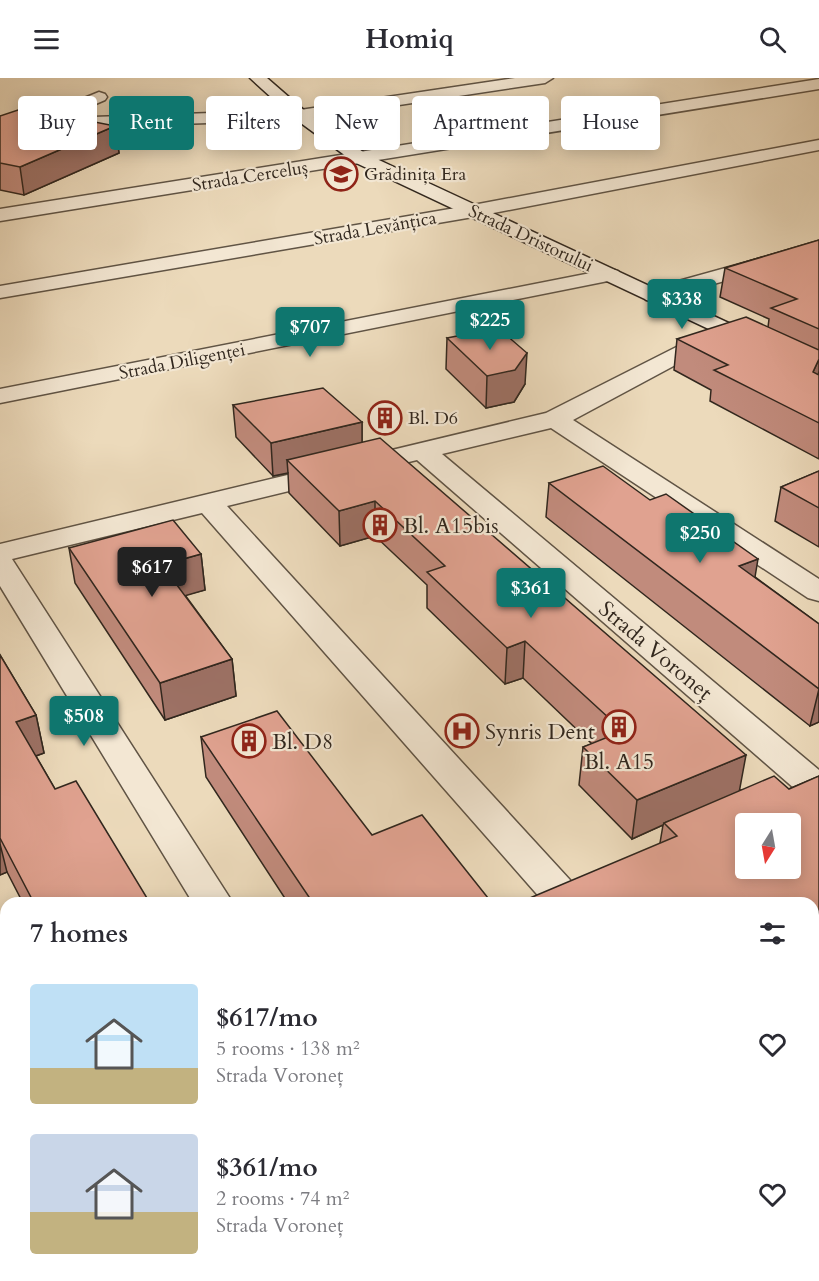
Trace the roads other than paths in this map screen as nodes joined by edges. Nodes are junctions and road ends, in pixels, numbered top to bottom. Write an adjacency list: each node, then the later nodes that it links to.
1 (258, 78): 6 (street, Strada Dristorului)
2 (544, 78): 7 (street)
3 (742, 78): 5 (street)
4 (819, 84): 5 (street, Strada Cerceluș)
5 (776, 91): 14 (street, Strada Cerceluș)
6 (278, 96)
7 (302, 115)
8 (302, 116): 14 (street, Strada Dristorului)
9 (206, 118): 10 (street)
10 (97, 121)
11 (18, 130): 12 (street)
12 (0, 138)
13 (819, 145): 15 (street, Strada Levănțica)
14 (360, 158): 15 (street, Strada Dristorului); 16 (street, Strada Cerceluș)
15 (473, 212): 18 (street, Strada Dristorului); 19 (street, Strada Levănțica)
16 (0, 215)
17 (819, 248): 20 (street)
18 (611, 275): 20 (street, Strada Dristorului); 23 (street, Strada Diligenței)
19 (0, 292)
20 (654, 295): 21 (street, Strada Dristorului)
21 (726, 329): 22 (street, Strada Dristorului); 24 (street)
22 (819, 374)
23 (0, 396)
24 (555, 419): 25 (street); 29 (street)
25 (422, 451): 26 (street); 30 (street, Strada Voroneț)
26 (208, 502): 27 (street); 31 (street)
27 (0, 553)
28 (0, 562): 32 (street)
29 (819, 592)
30 (801, 784)
31 (557, 889)
32 (209, 897)

